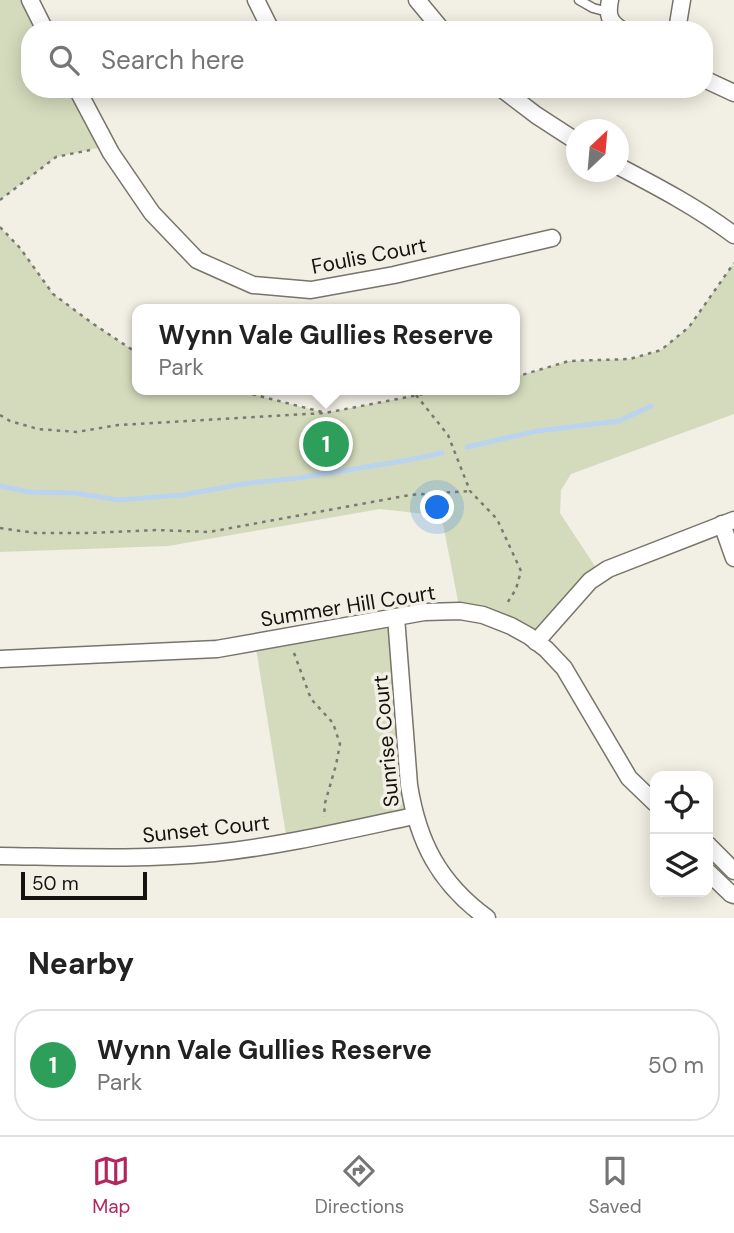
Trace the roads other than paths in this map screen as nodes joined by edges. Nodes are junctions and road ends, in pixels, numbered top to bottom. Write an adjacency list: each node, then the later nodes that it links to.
1 (30, 0): 7 (street)
2 (256, 0): 8 (street)
3 (417, 0): 9 (street)
4 (579, 0): 6 (lane)
5 (682, 0): 10 (street)
6 (609, 6)
7 (41, 21)
8 (266, 21)
9 (434, 21)
10 (678, 21)
11 (713, 83): 12 (street)
12 (734, 93)
13 (82, 98): 18 (street, Foulis Court)
14 (514, 98): 15 (street)
15 (566, 134)
16 (629, 172): 17 (street)
17 (734, 235)
18 (552, 238)
19 (728, 522): 20 (street); 22 (street)
20 (734, 558)
21 (396, 618): 22 (street, Summer Hill Court); 23 (street, Summer Hill Court); 25 (street, Sunrise Court)
22 (536, 642): 24 (street, Summer Hill Court)
23 (0, 659)
24 (650, 798)
25 (414, 816): 27 (street, Sunset Court); 31 (street, Sunrise Court)
26 (713, 850): 28 (street)
27 (0, 856)
28 (734, 871)
29 (713, 876): 30 (street)
30 (734, 895)
31 (486, 918)

